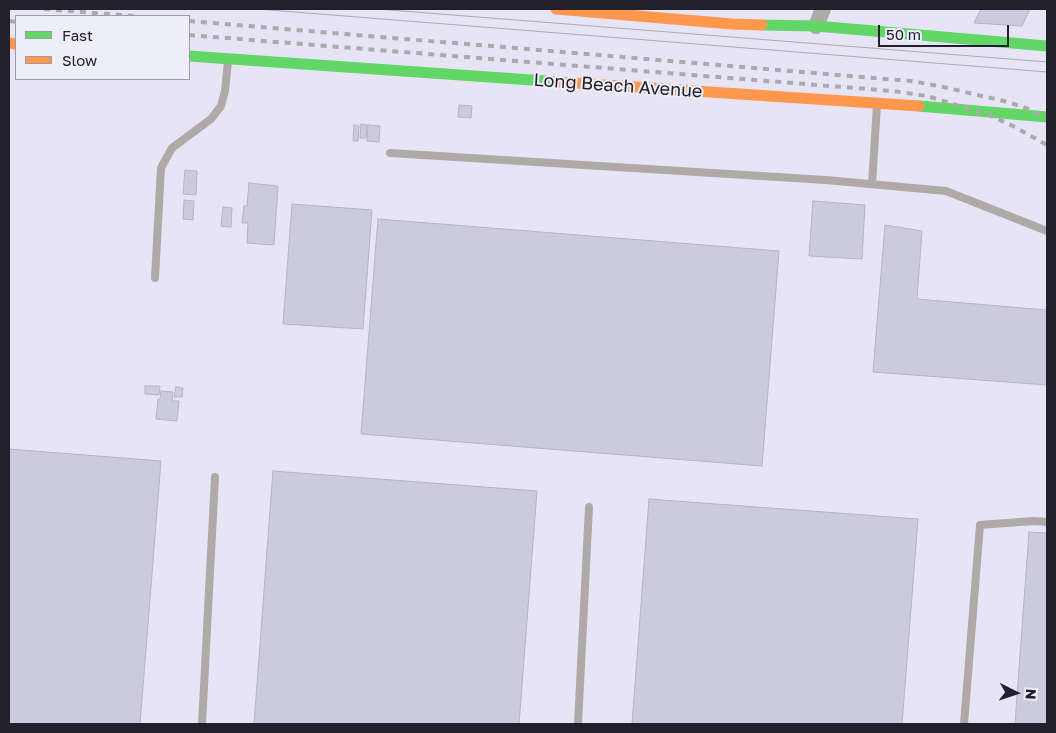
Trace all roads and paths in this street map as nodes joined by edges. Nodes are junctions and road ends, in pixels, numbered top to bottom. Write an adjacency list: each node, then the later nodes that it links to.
1 (556, 9): 3 (main road)
2 (823, 9): 3 (street)
3 (816, 26): 4 (main road)
4 (1047, 46)
5 (190, 56): 6 (main road, Long Beach Avenue)
6 (228, 58): 7 (main road, Long Beach Avenue); 12 (lane)
7 (877, 104): 8 (main road, Long Beach Avenue); 10 (lane)
8 (1047, 117)
9 (390, 152): 10 (lane)
10 (872, 184): 11 (lane)
11 (1047, 231)
12 (155, 278)
13 (215, 476): 16 (lane)
14 (589, 507): 17 (lane)
15 (1047, 522): 18 (lane)
16 (202, 724)
17 (578, 724)
18 (964, 724)

